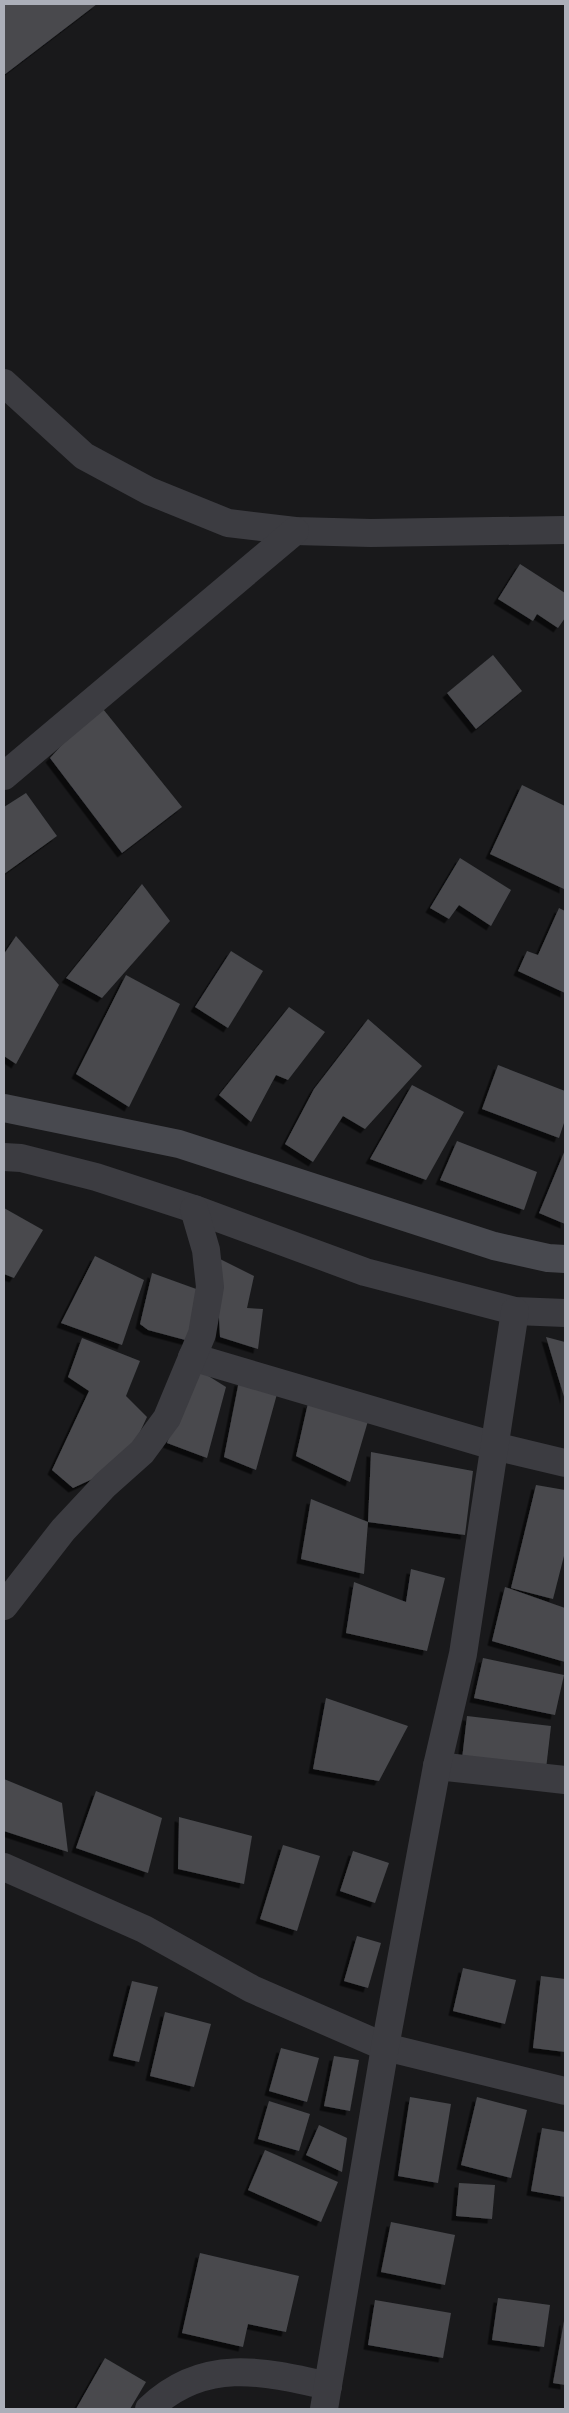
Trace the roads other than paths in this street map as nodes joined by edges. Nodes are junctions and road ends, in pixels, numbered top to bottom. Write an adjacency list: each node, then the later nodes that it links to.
1 (4, 383): 3 (street)
2 (565, 530): 3 (street)
3 (296, 531): 4 (street)
4 (4, 776)
5 (4, 1108): 8 (street)
6 (4, 1157): 7 (street)
7 (194, 1209): 9 (street); 11 (street)
8 (565, 1259)
9 (515, 1311): 10 (street); 12 (street)
10 (565, 1313)
11 (192, 1357): 12 (street); 14 (street)
12 (494, 1446): 13 (street); 15 (street)
13 (565, 1463)
14 (4, 1606)
15 (437, 1766): 16 (street); 18 (street)
16 (565, 1780)
17 (4, 1867): 18 (street)
18 (384, 2047): 19 (street); 20 (street)
19 (565, 2091)
20 (326, 2398): 21 (street)
21 (149, 2409)

